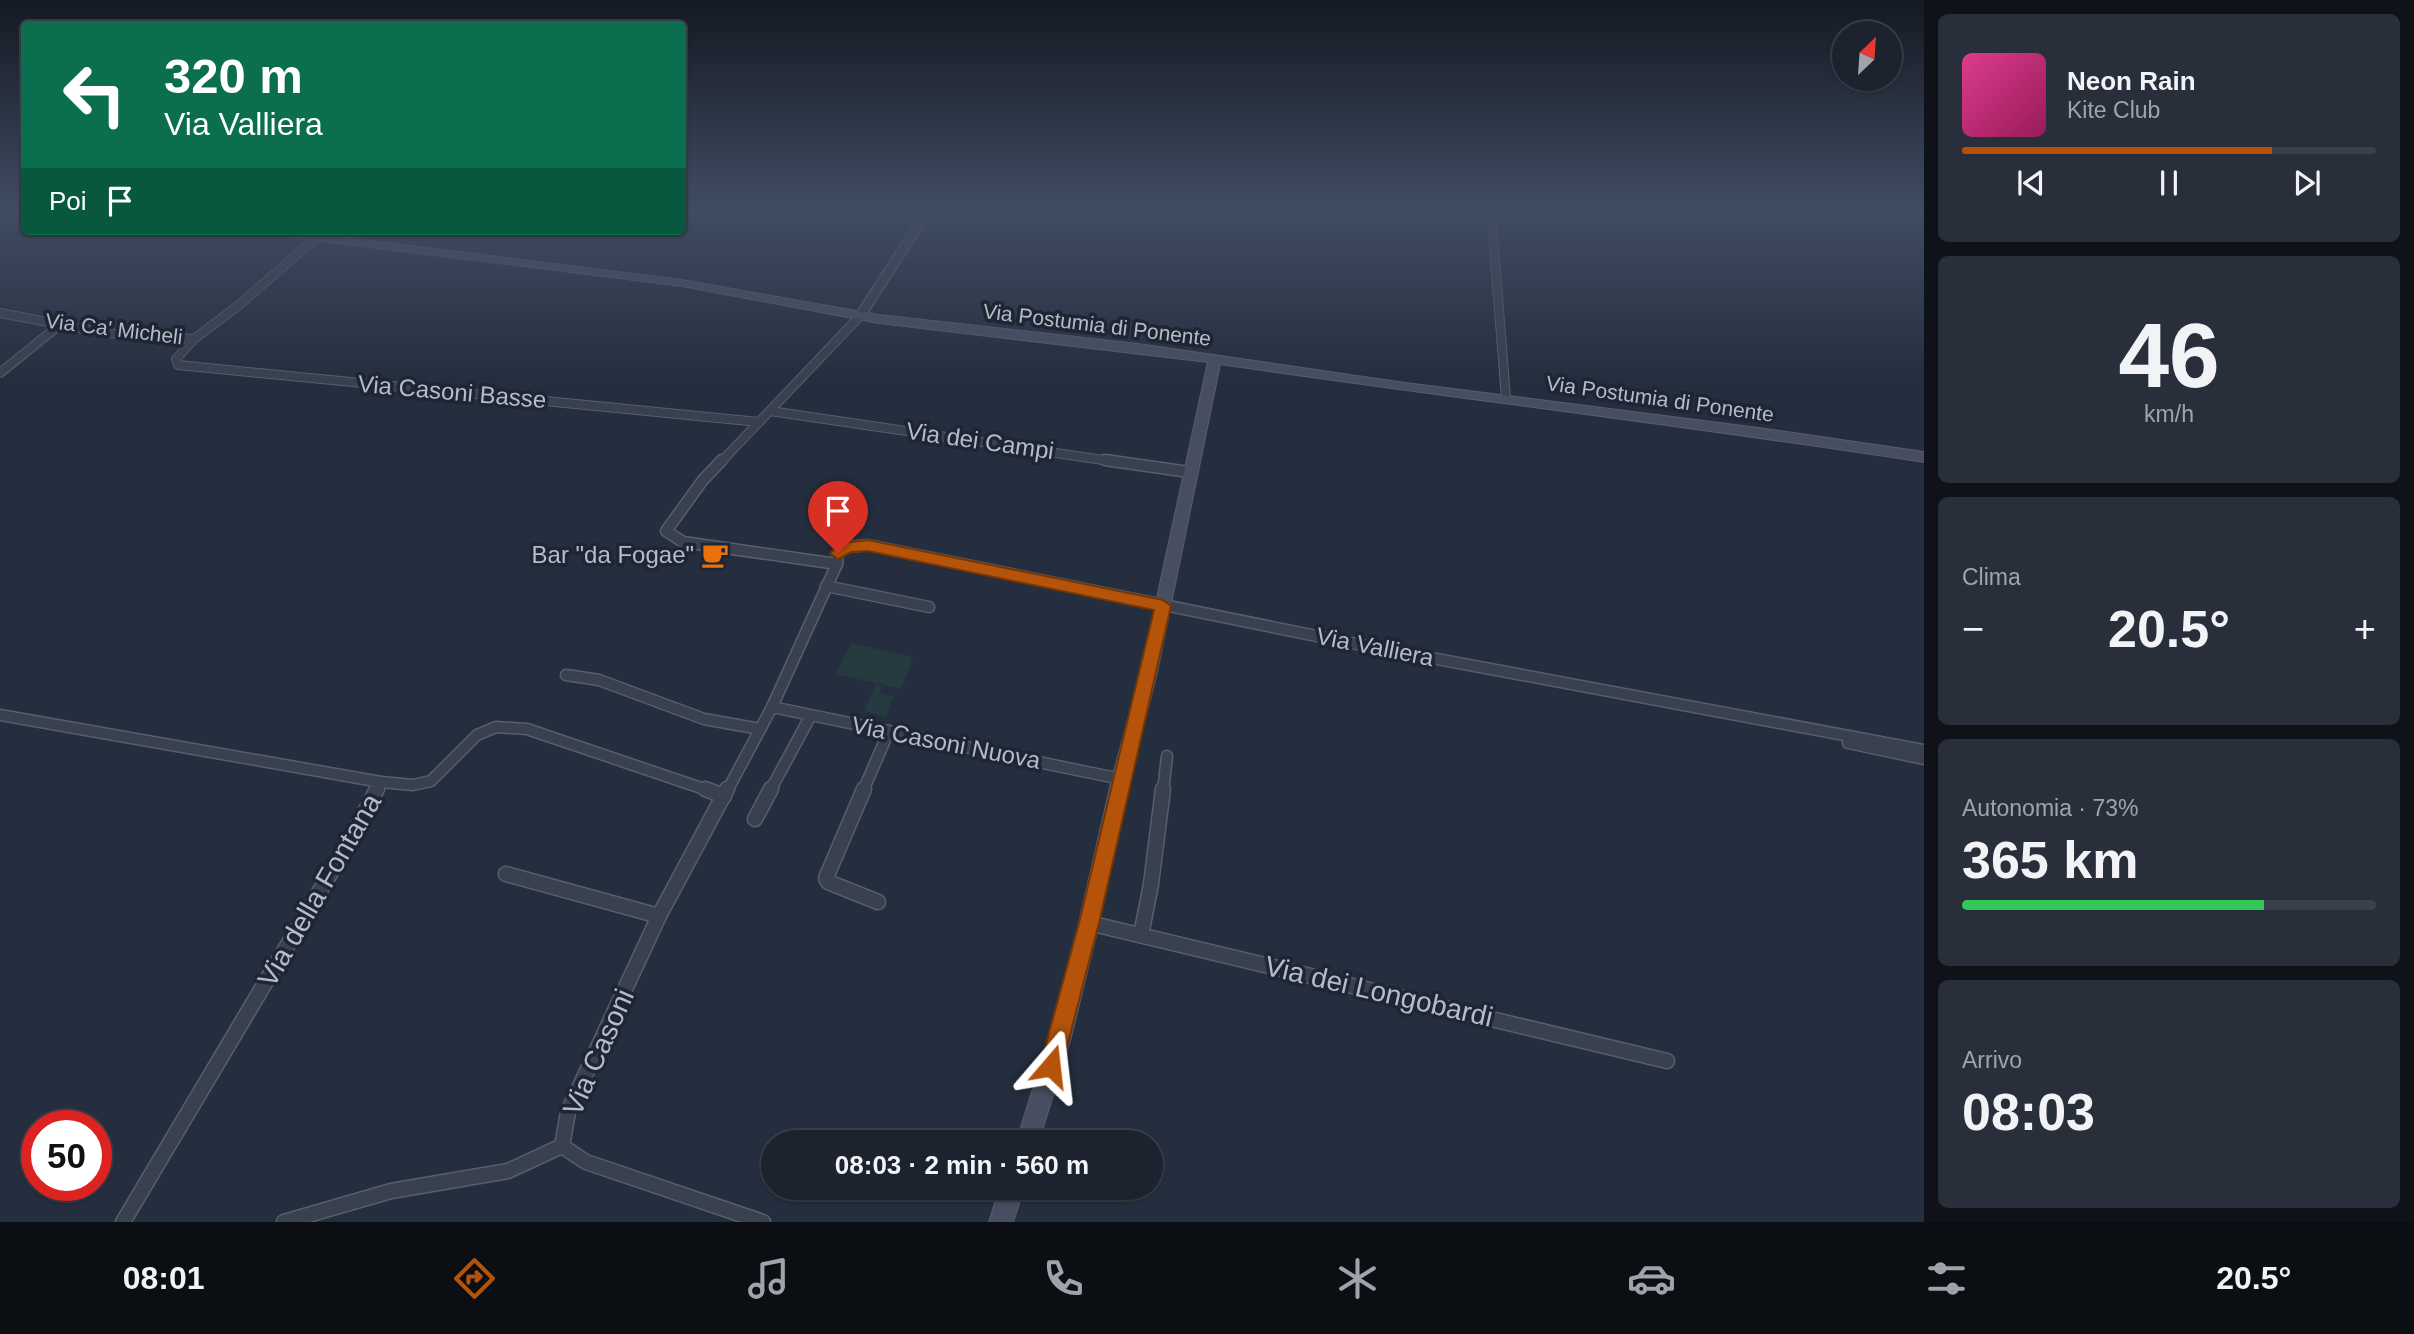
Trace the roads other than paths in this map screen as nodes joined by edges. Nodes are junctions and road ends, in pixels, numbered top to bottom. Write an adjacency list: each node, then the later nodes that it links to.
1 (283, 266): 8 (street, Via Ca' Micheli)
2 (547, 266): 6 (main road, Via Postumia di Ponente)
3 (892, 266): 6 (street)
4 (1496, 266): 11 (street)
5 (0, 313): 7 (street, Via Ca' Micheli)
6 (860, 316): 9 (main road, Via Postumia di Ponente); 12 (street)
7 (62, 323): 8 (street, Via Ca' Micheli); 10 (street)
8 (194, 339): 13 (street, Via Casoni Basse)
9 (1214, 360): 11 (main road, Via Postumia di Ponente); 15 (main road)
10 (0, 373)
11 (1506, 398): 14 (main road, Via Postumia di Ponente)
12 (770, 411): 13 (street); 15 (street, Via dei Campi)
13 (759, 422): 16 (street)
14 (1924, 457)
15 (1189, 472): 19 (main road)
16 (836, 564): 17 (street, Via Casoni); 19 (street, Via Valliera)
17 (826, 586): 18 (street); 22 (street, Via Casoni)
18 (929, 607)
19 (1162, 609): 20 (street, Via Valliera); 30 (main road)
20 (1348, 645): 27 (street, Via Valliera); 29 (street, Via Valliera)
21 (566, 675): 25 (street)
22 (772, 707): 24 (street, Via Casoni Nuova); 25 (street, Via Casoni)
23 (0, 715): 31 (street, Via della Fontana)
24 (810, 717): 26 (street, Via Casoni Nuova); 33 (street)
25 (760, 729): 32 (street, Via Casoni)
26 (890, 731): 30 (street, Via Casoni Nuova); 35 (street)
27 (1924, 750)
28 (1167, 756): 38 (street)
29 (1924, 759)
30 (1121, 779): 37 (main road)
31 (382, 782): 32 (street); 43 (street, Via della Fontana)
32 (724, 796): 36 (street, Via Casoni)
33 (755, 819)
34 (506, 874): 36 (street)
35 (878, 902)
36 (659, 916): 41 (street, Via Casoni)
37 (1089, 923): 38 (street, Via dei Longobardi); 40 (main road)
38 (1141, 935): 39 (street, Via dei Longobardi)
39 (1667, 1061)
40 (1031, 1130)
41 (562, 1146): 44 (street); 45 (street, Via Casoni)
42 (1008, 1200): 46 (main road)
43 (123, 1222)
44 (284, 1222)
45 (764, 1222)
46 (1001, 1222)

